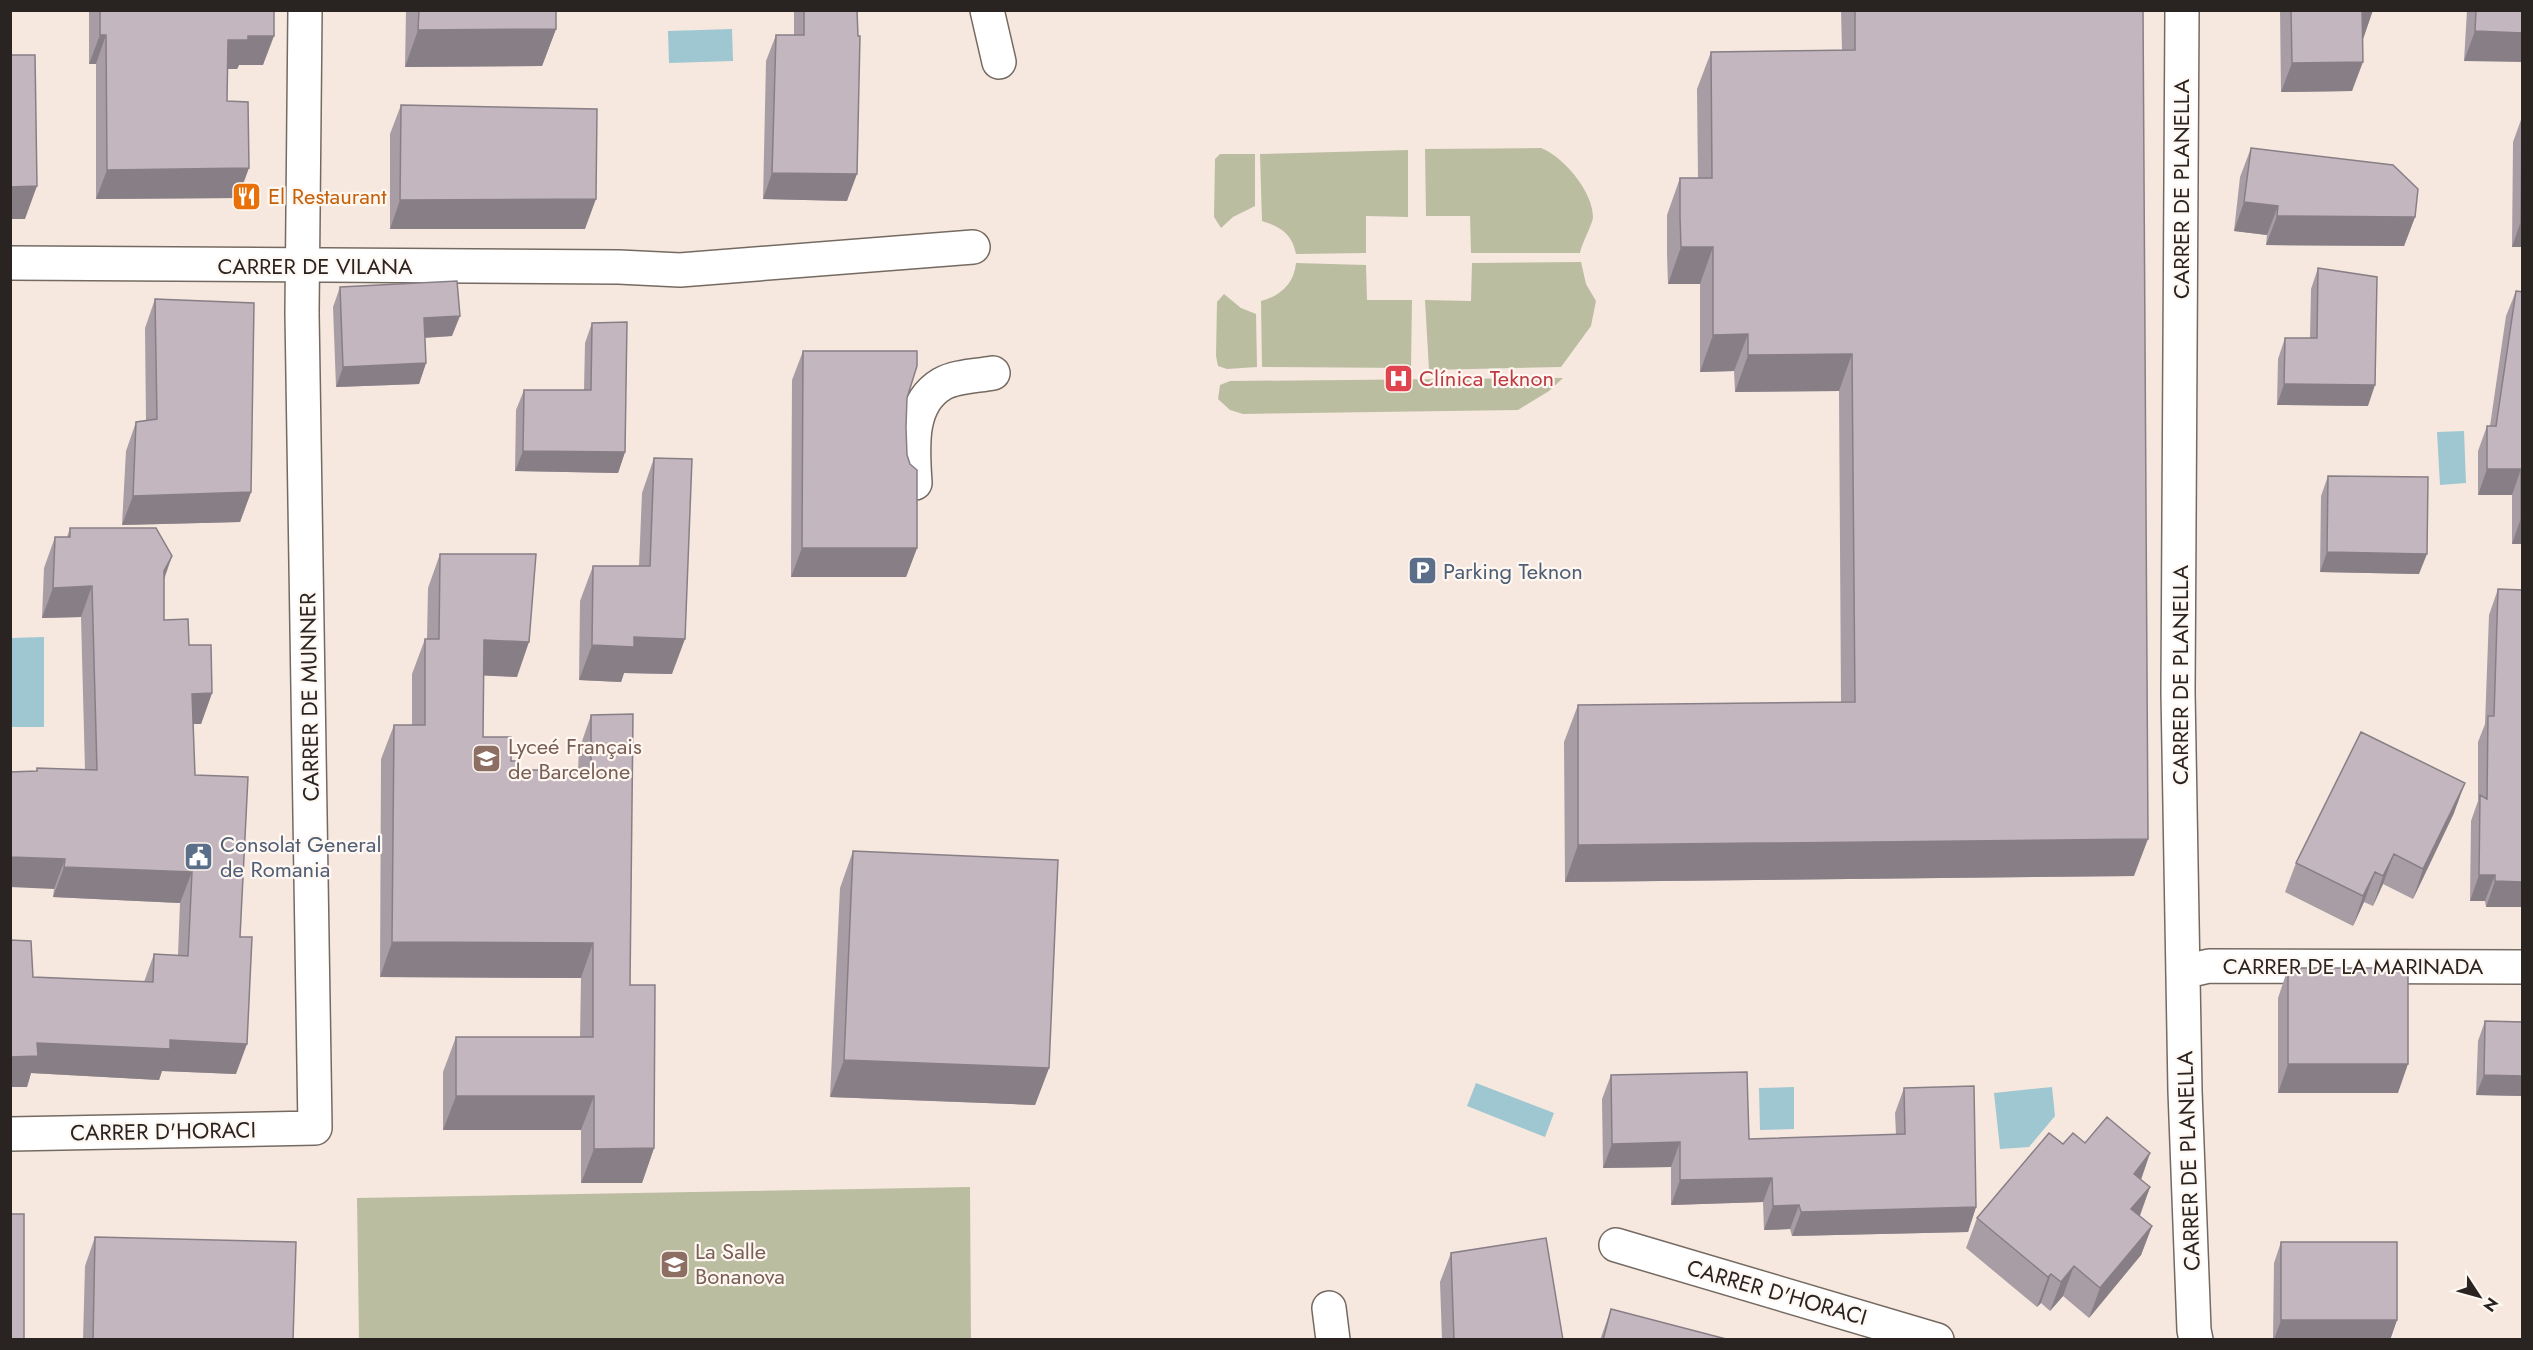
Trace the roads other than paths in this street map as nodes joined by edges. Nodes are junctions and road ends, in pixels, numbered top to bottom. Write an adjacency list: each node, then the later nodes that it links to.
1 (305, 10): 7 (street, CARRER DE MUNNER)
2 (987, 10): 4 (street)
3 (2182, 10): 11 (street, CARRER DE PLANELLA)
4 (999, 62)
5 (973, 247): 7 (street, CARRER DE VILANA)
6 (10, 263): 7 (street, CARRER DE VILANA)
7 (303, 266): 12 (street, CARRER DE MUNNER)
8 (993, 373): 9 (street)
9 (915, 483)
10 (2523, 967): 11 (street, CARRER DE LA MARINADA)
11 (2183, 972): 18 (street, CARRER DE PLANELLA)
12 (315, 1128): 13 (street, CARRER D'HORACI)
13 (10, 1134)
14 (1616, 1245): 17 (street, CARRER D'HORACI)
15 (1329, 1308): 16 (street)
16 (1333, 1340)
17 (1937, 1340)
18 (2196, 1340)

